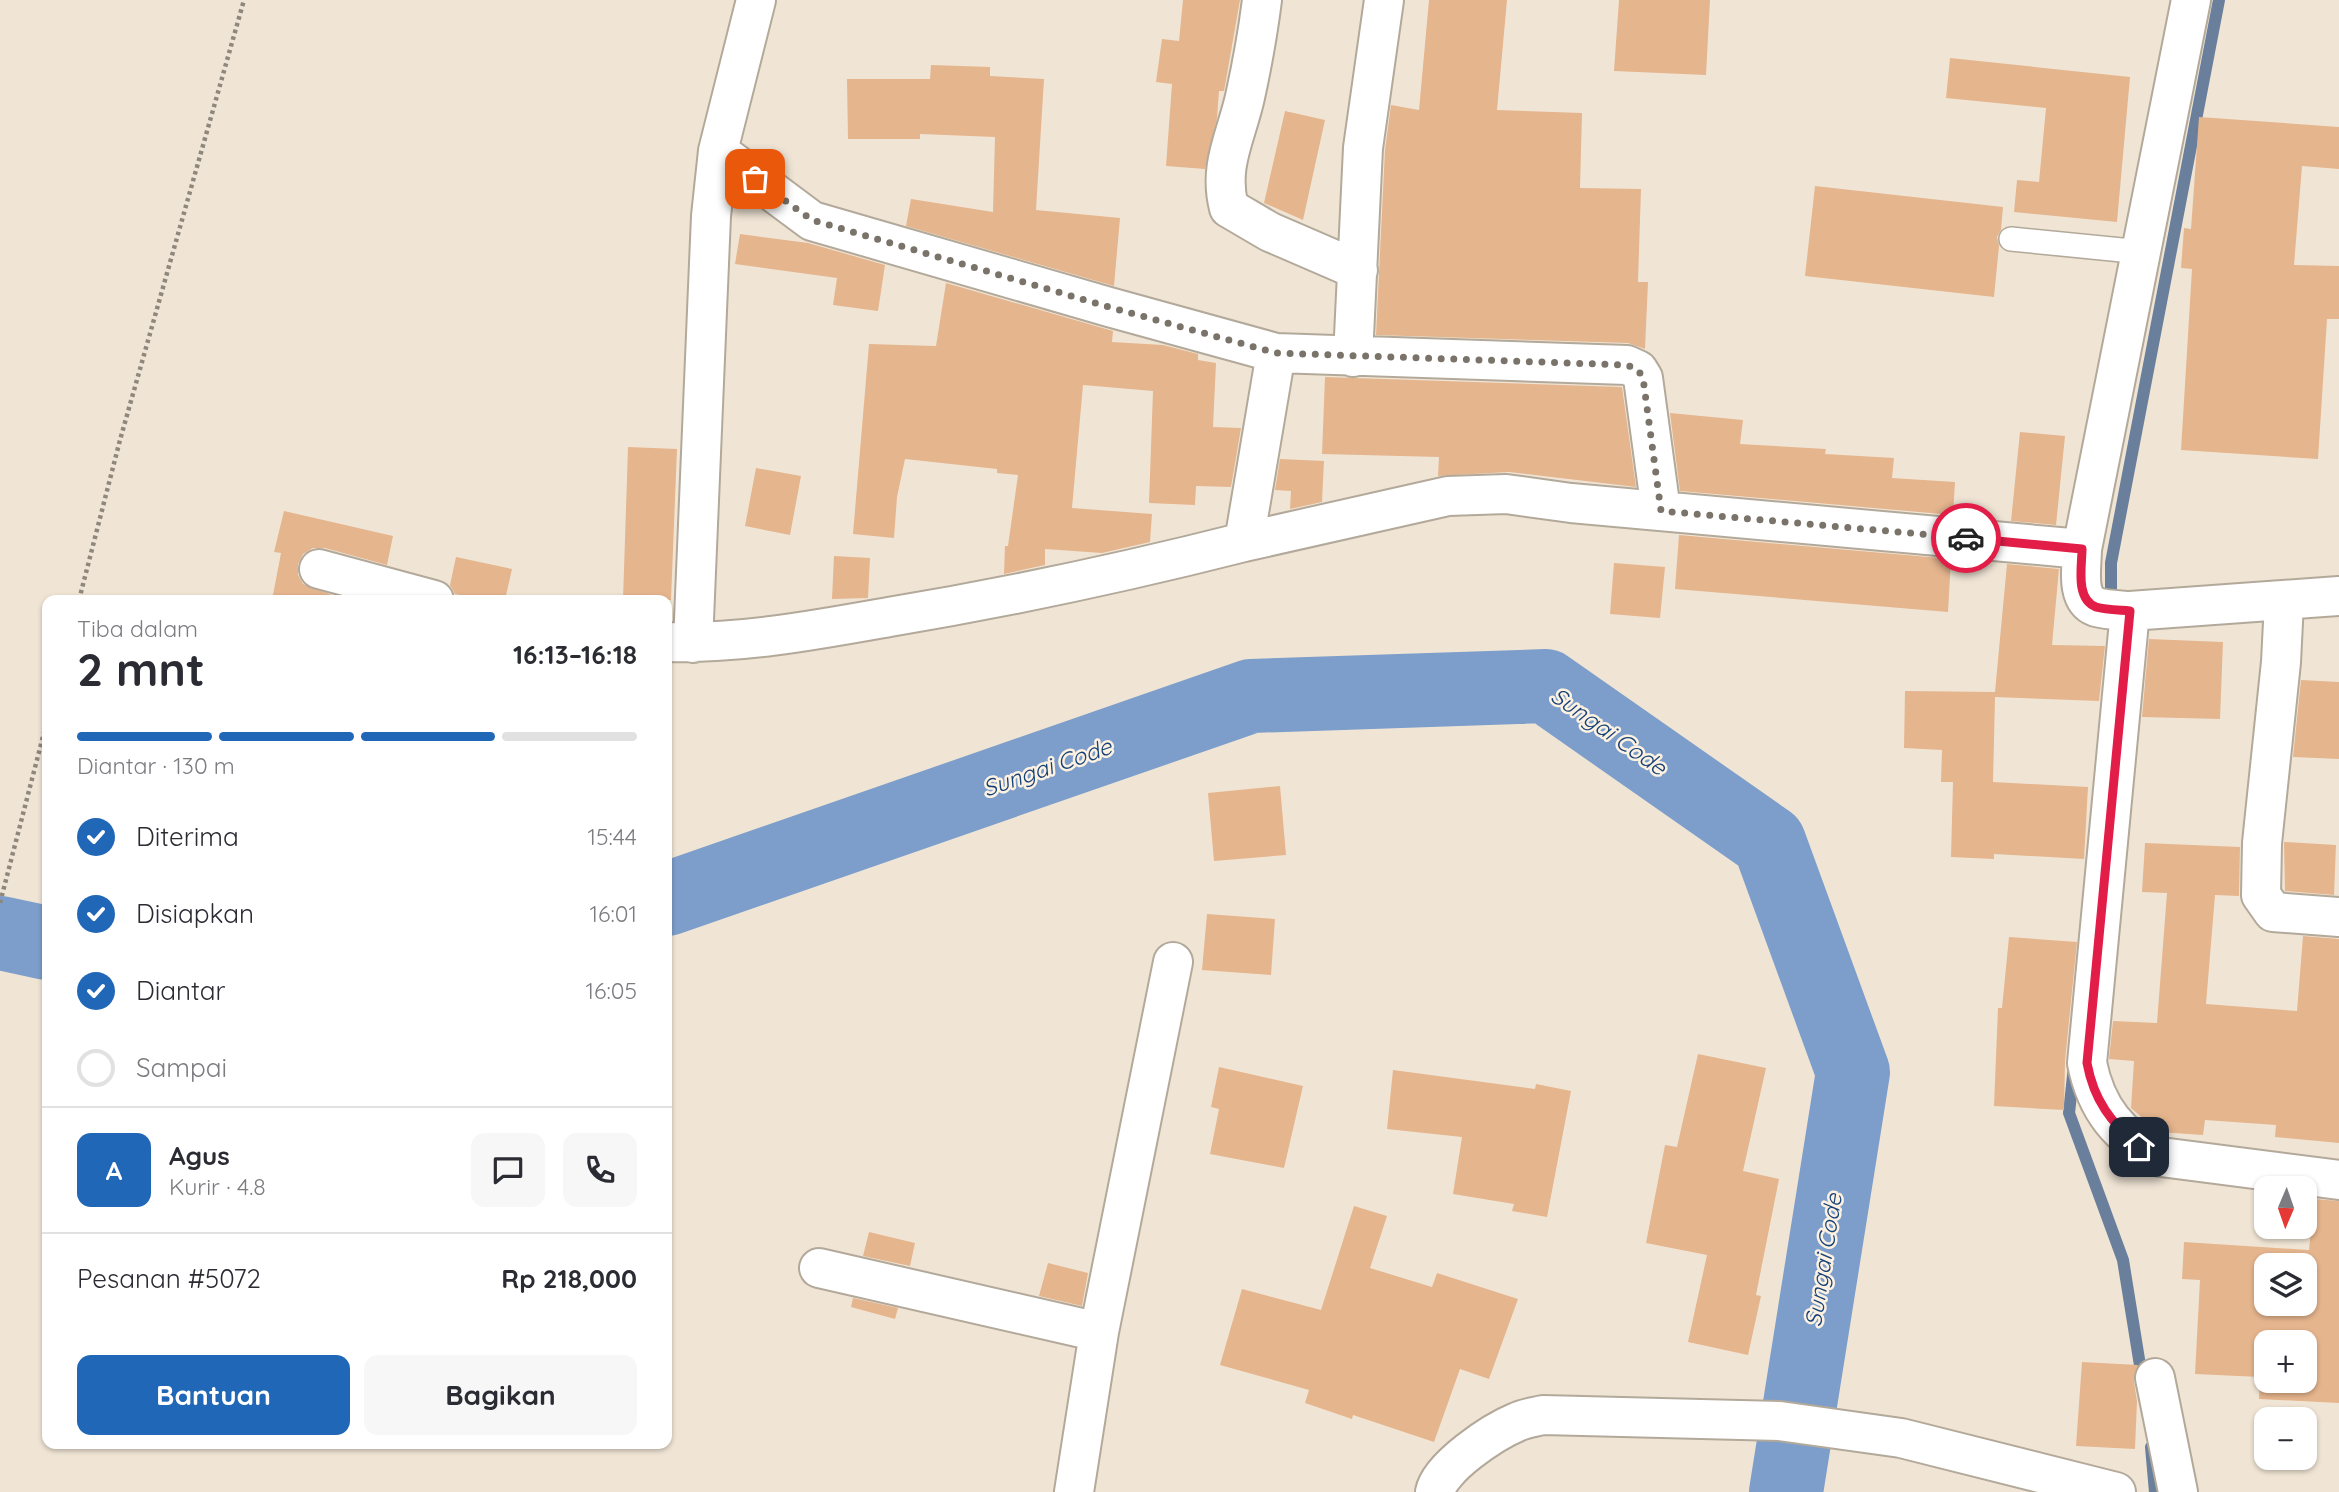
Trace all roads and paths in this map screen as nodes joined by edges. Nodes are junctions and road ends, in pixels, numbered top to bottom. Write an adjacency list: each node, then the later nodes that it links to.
1 (244, 0): 16 (path)
2 (756, 0): 6 (street)
3 (1262, 0): 9 (street)
4 (1384, 0): 9 (street)
5 (2191, 0): 8 (street)
6 (718, 152): 10 (street); 21 (street)
7 (2011, 239): 8 (lane)
8 (2142, 252): 14 (street)
9 (1358, 270): 11 (street)
10 (1276, 353): 11 (street); 13 (street)
11 (1353, 357): 12 (street)
12 (1661, 511): 13 (street); 14 (street)
13 (1244, 542): 21 (street)
14 (2082, 549): 20 (street)
15 (319, 569): 17 (street)
16 (80, 595)
17 (415, 595)
18 (2339, 596): 19 (street)
19 (2284, 602): 20 (street); 24 (street)
20 (2117, 610): 26 (street)
21 (680, 643)
22 (42, 740): 23 (path)
23 (0, 903)
24 (2339, 918)
25 (1173, 962): 28 (street)
26 (2339, 1180)
27 (819, 1268): 28 (street)
28 (1099, 1332): 30 (street)
29 (2155, 1378): 33 (street)
30 (1074, 1492)
31 (1435, 1492): 32 (street)
32 (2116, 1492)
33 (2178, 1492)

